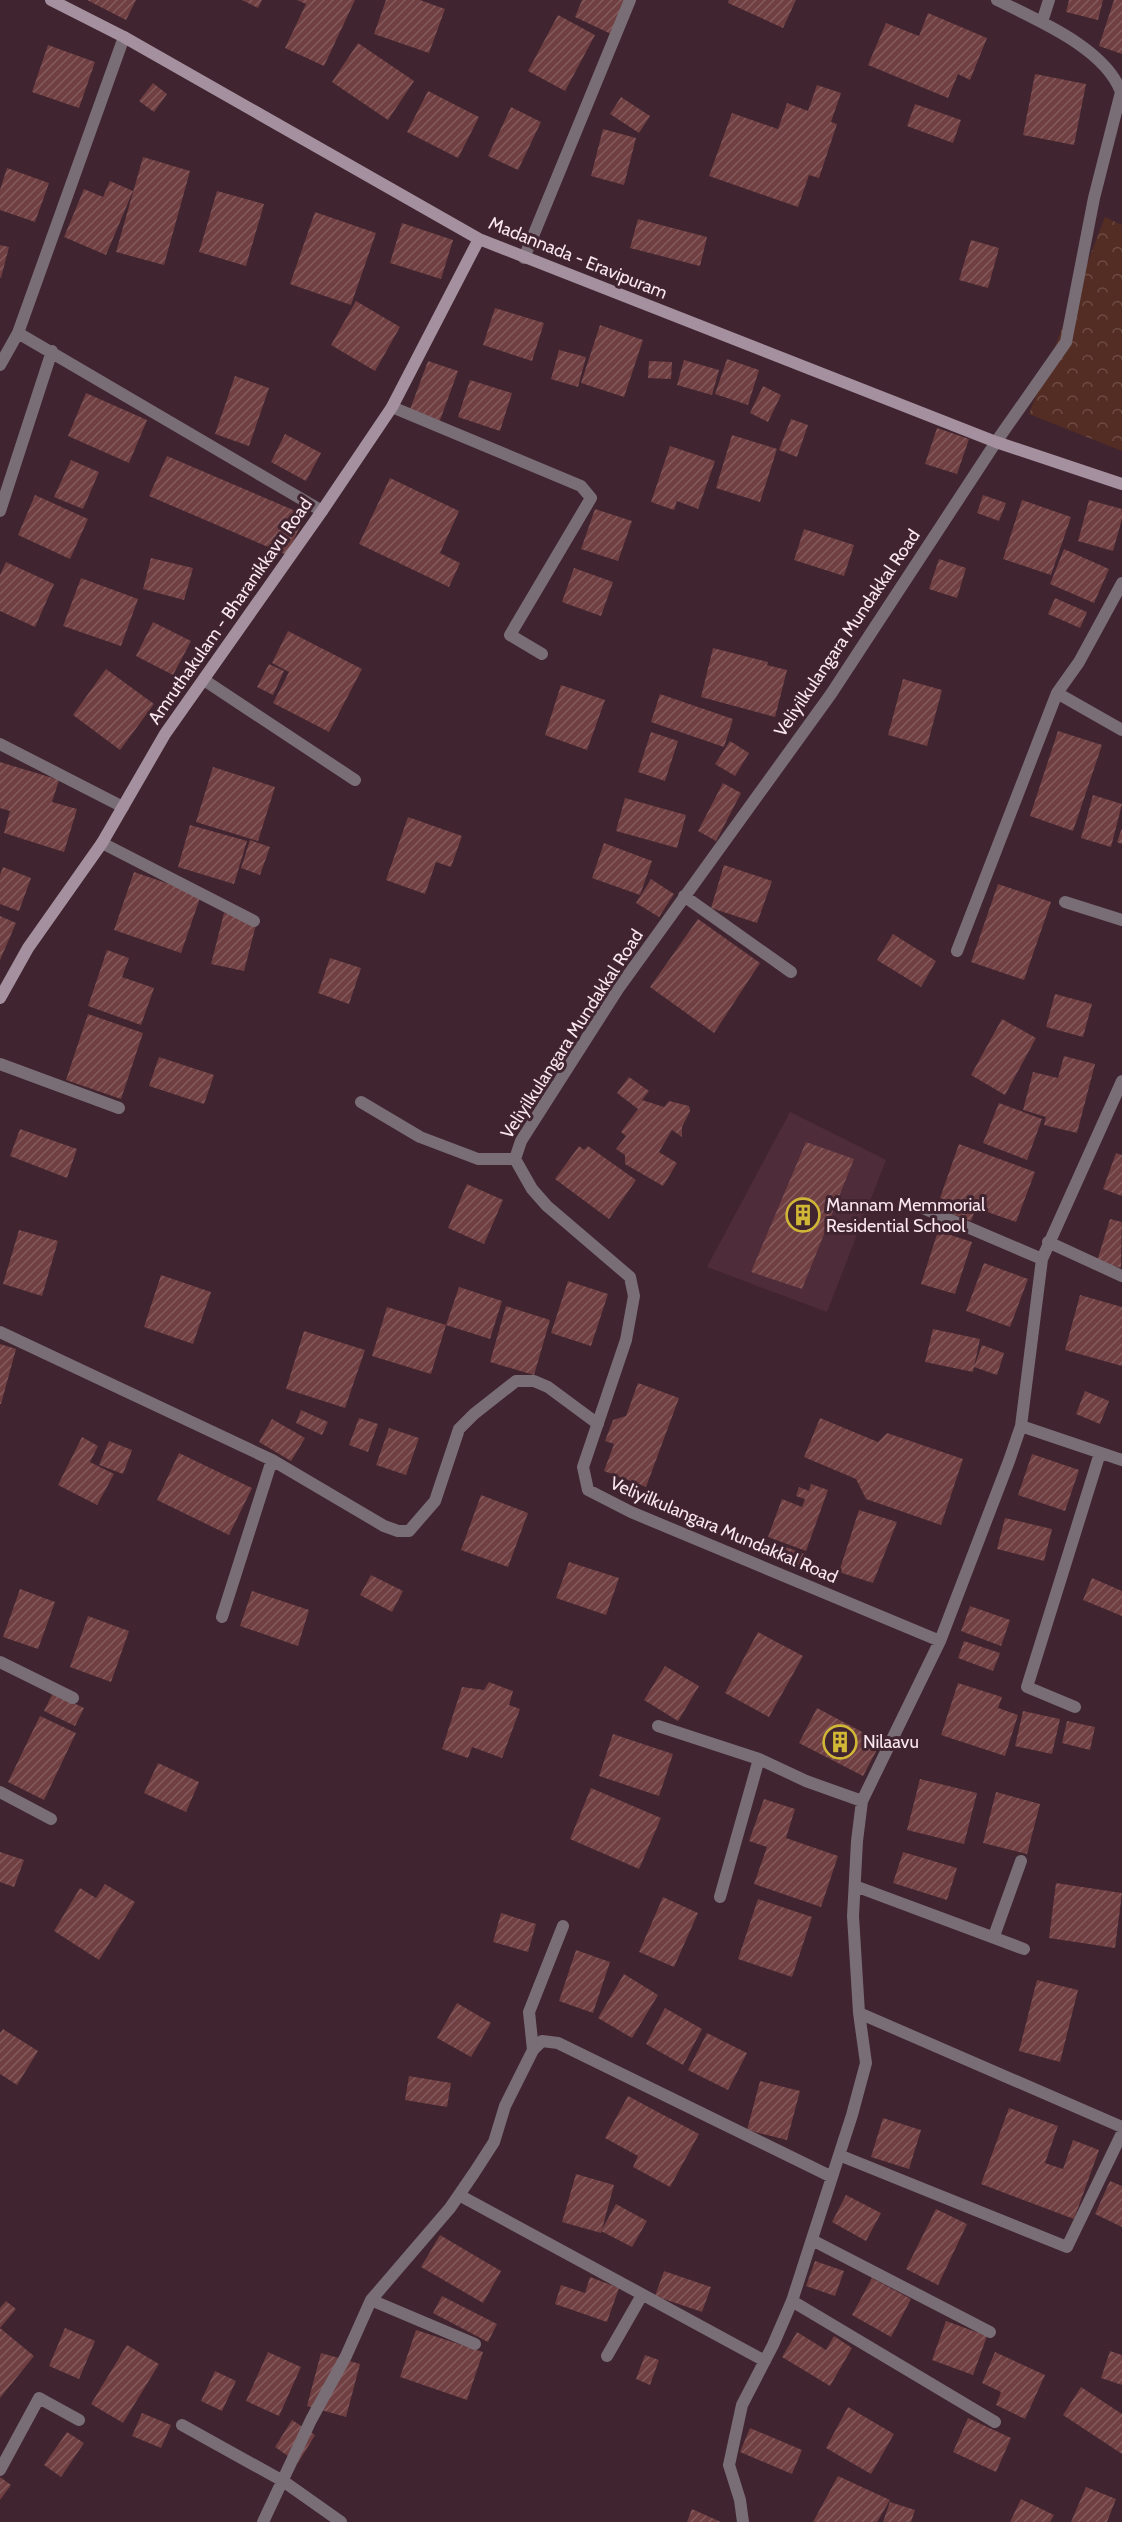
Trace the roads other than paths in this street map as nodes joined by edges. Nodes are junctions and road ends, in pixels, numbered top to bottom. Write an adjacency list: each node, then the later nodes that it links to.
1 (51, 0): 5 (main road, Madannada - Eravipuram)
2 (630, 0): 11 (street)
3 (997, 0): 6 (street)
4 (1049, 0): 6 (street)
5 (68, 3): 7 (main road, Madannada - Eravipuram)
6 (1042, 22): 8 (street)
7 (124, 37): 10 (main road, Madannada - Eravipuram); 12 (street)
8 (1121, 91): 9 (street, Veliyilkulangara Mundakkal Road)
9 (1120, 109): 16 (street, Veliyilkulangara Mundakkal Road)
10 (479, 238): 11 (main road, Madannada - Eravipuram); 15 (main road, Amruthakulam - Bharanikkavu Road)
11 (524, 258): 16 (main road, Madannada - Eravipuram)
12 (18, 333): 13 (street); 14 (street)
13 (52, 351): 18 (street); 19 (street)
14 (0, 364)
15 (392, 407): 19 (main road, Amruthakulam - Bharanikkavu Road); 21 (street)
16 (996, 442): 17 (main road, Madannada - Eravipuram); 29 (street, Veliyilkulangara Mundakkal Road)
17 (1122, 484)
18 (0, 511)
19 (322, 511): 22 (main road, Amruthakulam - Bharanikkavu Road)
20 (1122, 583): 23 (street)
21 (542, 654)
22 (204, 680): 26 (street); 27 (main road, Amruthakulam - Bharanikkavu Road)
23 (1058, 693): 24 (street); 33 (street)
24 (1122, 730)
25 (0, 744): 27 (street)
26 (355, 780)
27 (123, 807): 28 (main road, Amruthakulam - Bharanikkavu Road)
28 (102, 843): 32 (street); 35 (main road, Amruthakulam - Bharanikkavu Road)
29 (684, 896): 34 (street); 40 (street, Veliyilkulangara Mundakkal Road)
30 (1065, 902): 31 (street)
31 (1122, 920)
32 (254, 921)
33 (957, 951)
34 (791, 972)
35 (0, 998)
36 (0, 1064): 39 (street)
37 (1122, 1080): 42 (street)
38 (361, 1102): 40 (street)
39 (119, 1108)
40 (515, 1160): 46 (street, Veliyilkulangara Mundakkal Road)
41 (918, 1206): 43 (street)
42 (1048, 1242): 43 (street); 44 (street)
43 (1042, 1259): 47 (street)
44 (1122, 1276)
45 (0, 1332): 49 (street)
46 (598, 1424): 49 (street); 52 (street, Veliyilkulangara Mundakkal Road)
47 (1021, 1426): 48 (street); 52 (street)
48 (1100, 1453): 50 (street); 55 (street)
49 (272, 1460): 51 (street)
50 (1122, 1460)
51 (222, 1617)
52 (940, 1641): 59 (street)
53 (0, 1662): 54 (street)
54 (73, 1698)
55 (1075, 1707)
56 (658, 1726): 57 (street)
57 (759, 1759): 59 (street); 63 (street)
58 (0, 1792): 60 (street)
59 (862, 1801): 62 (street)
60 (51, 1819)
61 (1021, 1861): 65 (street)
62 (855, 1886): 65 (street); 67 (street)
63 (720, 1897)
64 (563, 1926): 68 (street)
65 (994, 1936): 66 (street)
66 (1024, 1949)
67 (859, 2013): 69 (street); 71 (street)
68 (533, 2050): 72 (street); 73 (street)
69 (1122, 2127)
70 (1122, 2133): 71 (street)
71 (839, 2155): 72 (street)
72 (832, 2177): 74 (street)
73 (459, 2195): 75 (street); 76 (street)
74 (812, 2240): 77 (street); 78 (street)
75 (642, 2295): 80 (street); 81 (street)
76 (371, 2300): 79 (street); 86 (street)
77 (792, 2301): 81 (street); 83 (street)
78 (990, 2332)
79 (475, 2343)
80 (607, 2356)
81 (765, 2361): 89 (street)
82 (79, 2420): 85 (street)
83 (995, 2422)
84 (182, 2425): 86 (street)
85 (0, 2470)
86 (283, 2481): 87 (street); 88 (street)
87 (263, 2522)
88 (341, 2522)
89 (743, 2522)

